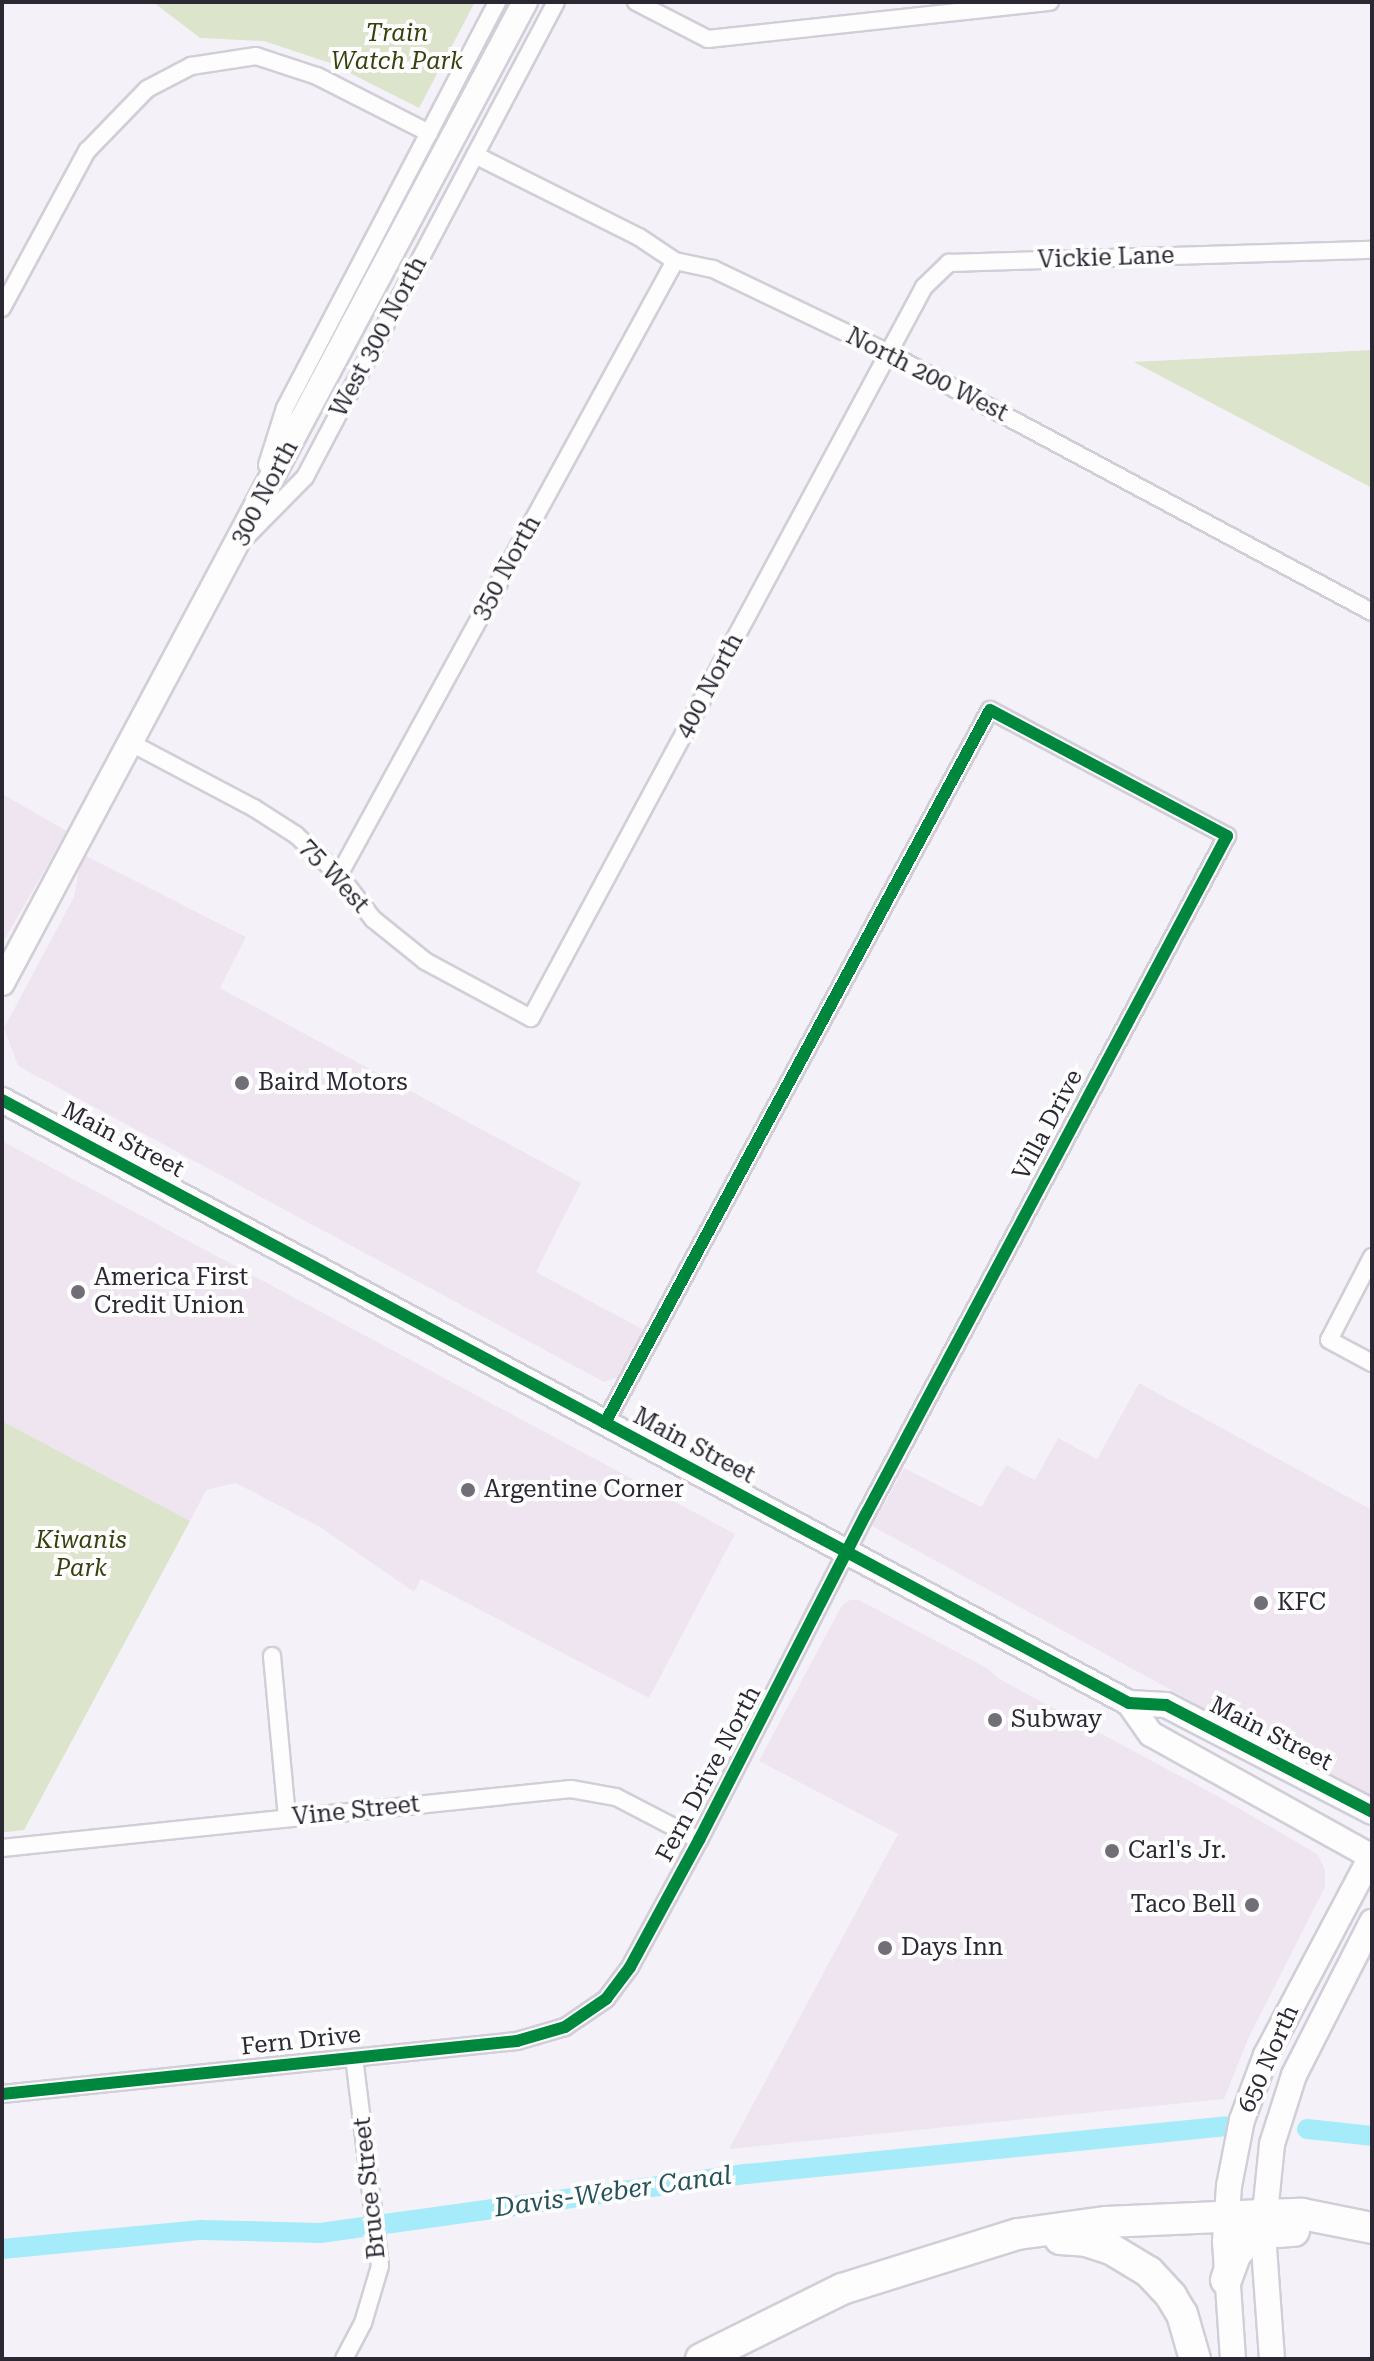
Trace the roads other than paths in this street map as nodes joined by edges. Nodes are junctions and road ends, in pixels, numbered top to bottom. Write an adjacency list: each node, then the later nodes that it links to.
1 (497, 2): 6 (street, West 300 North)
2 (525, 2): 12 (main road, 300 North)
3 (556, 2): 7 (street, West 300 North)
4 (636, 2): 5 (street)
5 (1050, 2)
6 (429, 133): 10 (street); 12 (street, West 300 North)
7 (475, 155): 9 (street, North 200 West); 12 (street, West 300 North)
8 (1372, 250): 11 (street, Vickie Lane)
9 (675, 261): 11 (street, North 200 West); 15 (street, 350 North)
10 (2, 308)
11 (888, 353): 13 (street, North 200 West); 17 (street, 400 North)
12 (237, 546): 14 (main road, 300 North)
13 (1372, 612)
14 (131, 743): 15 (street, 75 West); 16 (main road, 300 North)
15 (339, 875): 17 (street, 75 West)
16 (2, 983)
17 (531, 1018)
18 (2, 1100): 21 (main road, Main Street)
19 (1372, 1257): 20 (street)
20 (1372, 1363)
21 (605, 1423): 22 (main road, Main Street); 22 (street, Villa Drive)
22 (848, 1554): 24 (main road, Main Street); 27 (street, Fern Drive North)
23 (272, 1656): 26 (street)
24 (1129, 1703): 25 (main road, Main Street); 29 (main road, Main Street)
25 (1372, 1812)
26 (287, 1818): 27 (street, Vine Street); 28 (street, Vine Street)
27 (699, 1840): 31 (street, Fern Drive North)
28 (2, 1848)
29 (1372, 1856): 35 (main road, 650 North)
30 (1372, 1922): 34 (main road, 650 North)
31 (598, 2007): 32 (street, Fern Drive)
32 (354, 2058): 33 (street, Fern Drive); 39 (street, Bruce Street)
33 (2, 2094)
34 (1264, 2211): 35 (highway); 36 (highway); 38 (highway); 43 (main road, 650 North)
35 (1226, 2215): 37 (highway); 38 (main road, 650 North)
36 (1372, 2228)
37 (968, 2249): 40 (highway); 41 (highway)
38 (1226, 2280): 42 (main road, 650 North)
39 (344, 2359)
40 (701, 2359)
41 (1195, 2359)
42 (1233, 2359)
43 (1272, 2359)

